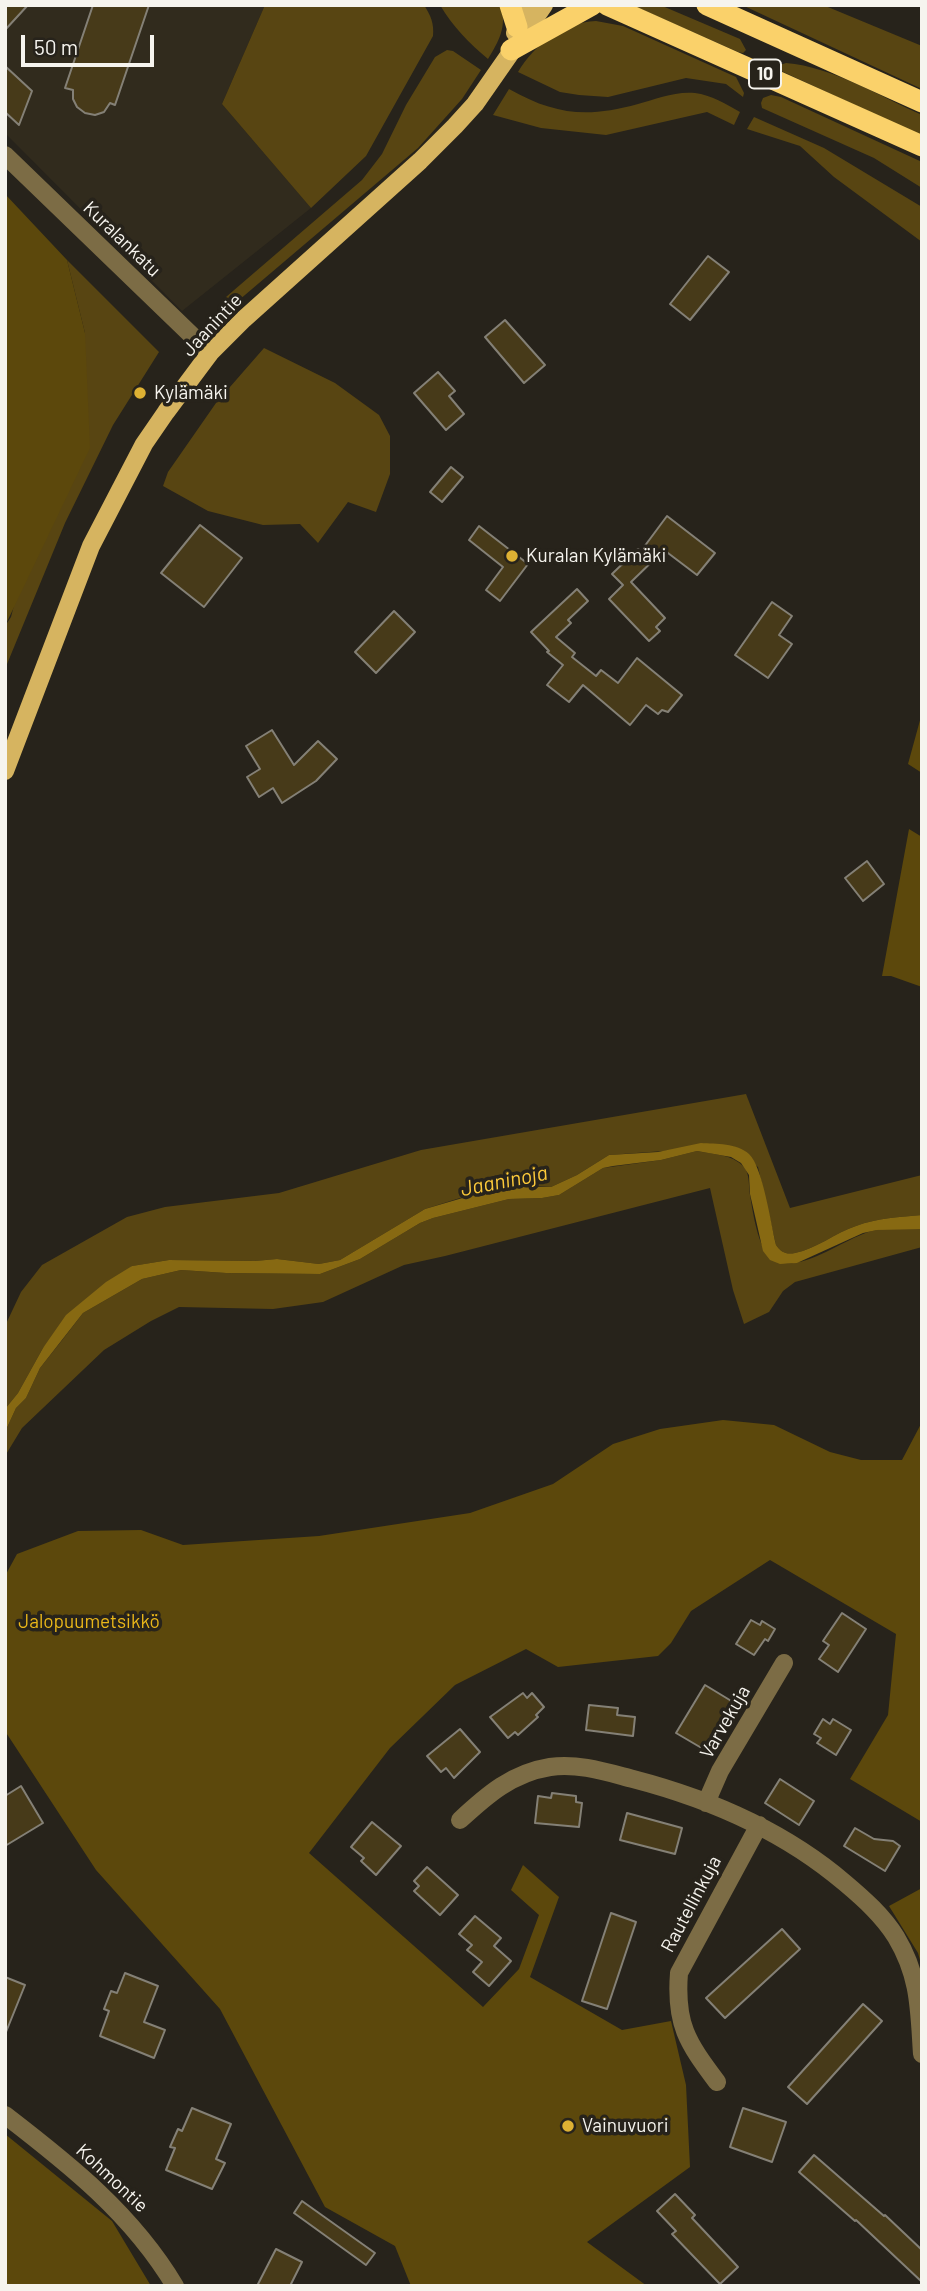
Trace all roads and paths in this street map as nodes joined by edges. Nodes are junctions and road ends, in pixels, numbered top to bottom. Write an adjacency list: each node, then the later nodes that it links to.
1 (510, 5): 7 (highway)
2 (526, 5): 7 (main road, Jaanintie)
3 (544, 5): 8 (main road, Jaanintie)
4 (592, 5): 8 (highway)
5 (607, 5): 10 (highway, 10)
6 (707, 5): 9 (highway, 10)
7 (517, 27): 8 (main road, Jaanintie)
8 (511, 50): 12 (main road, Jaanintie)
9 (922, 102)
10 (922, 146)
11 (5, 155): 12 (street, Kuralankatu)
12 (210, 353): 13 (main road, Jaanintie)
13 (5, 772)
14 (784, 1663): 15 (street, Varvekuja)
15 (706, 1804): 16 (street); 17 (street)
16 (460, 1820)
17 (760, 1825): 18 (street); 19 (street, Rautellinkuja)
18 (922, 2054)
19 (718, 2082)
20 (5, 2115): 21 (street, Kohmontie)
21 (175, 2286)

